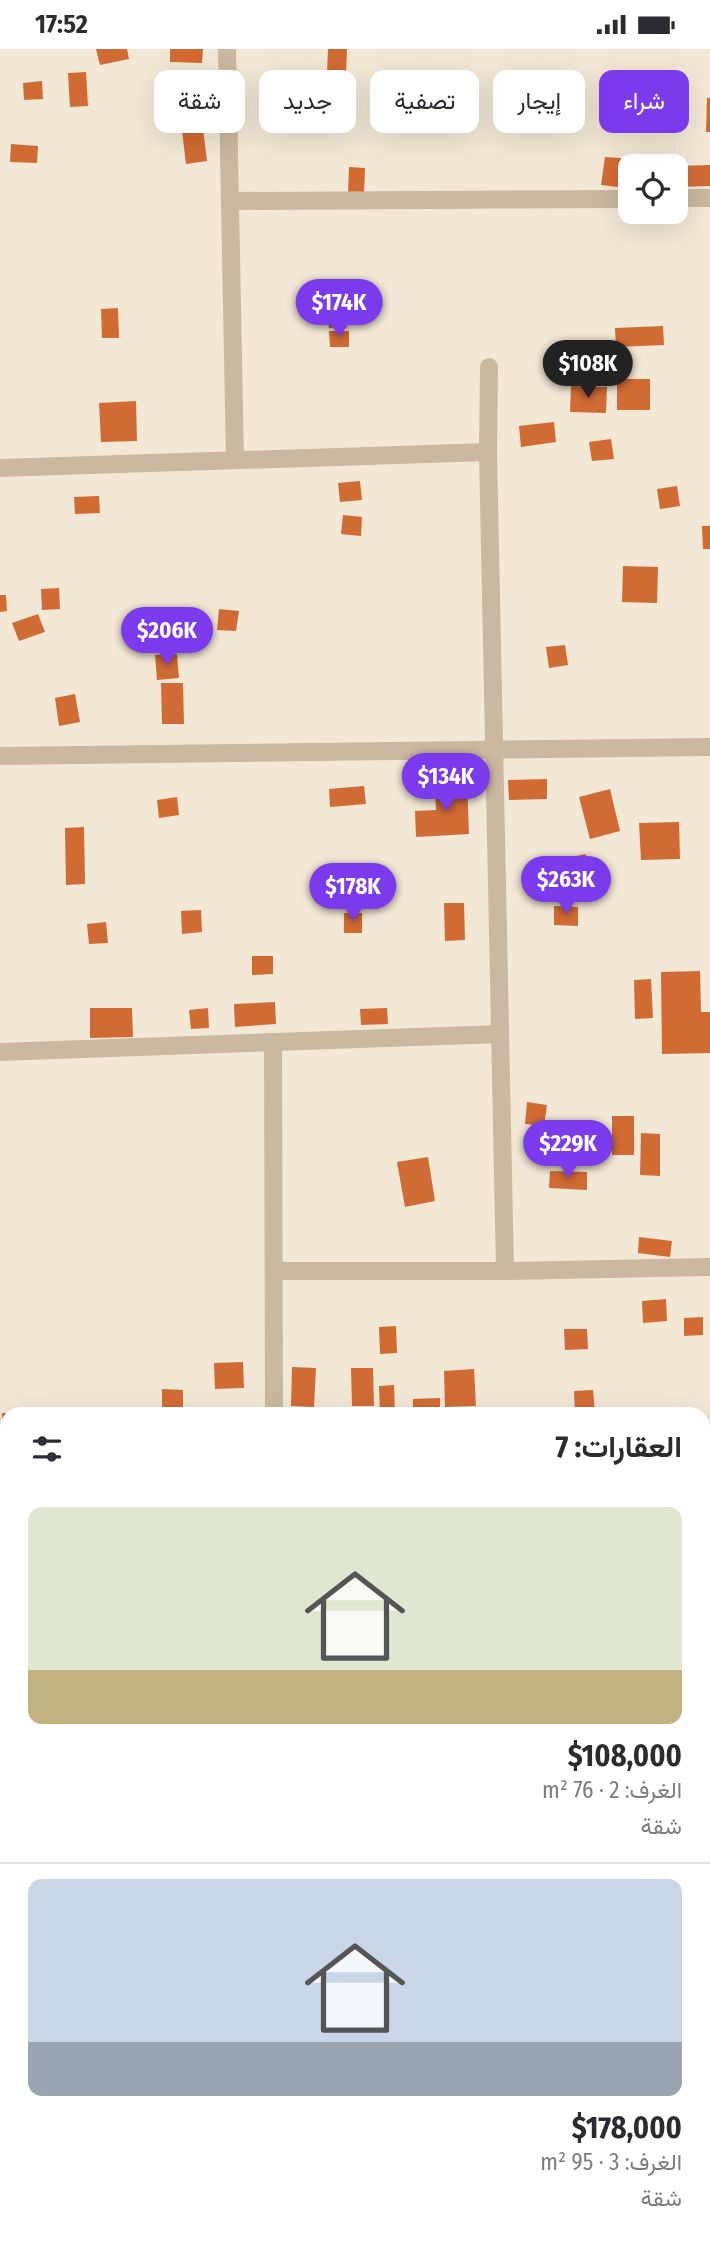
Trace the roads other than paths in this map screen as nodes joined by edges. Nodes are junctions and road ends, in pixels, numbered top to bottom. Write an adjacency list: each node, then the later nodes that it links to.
1 (227, 49): 5 (street)
2 (688, 198): 3 (street)
3 (710, 198)
4 (618, 199): 5 (street)
5 (230, 201): 8 (street)
6 (489, 367): 7 (street)
7 (488, 452): 8 (street); 11 (street)
8 (235, 460): 9 (street)
9 (0, 468)
10 (710, 747): 11 (street)
11 (495, 750): 12 (street); 13 (street)
12 (0, 757)
13 (500, 1034): 14 (street); 18 (street)
14 (273, 1042): 15 (street); 17 (street)
15 (0, 1052)
16 (710, 1267): 18 (street)
17 (274, 1271): 18 (street); 19 (street)
18 (505, 1271)
19 (274, 1407)

